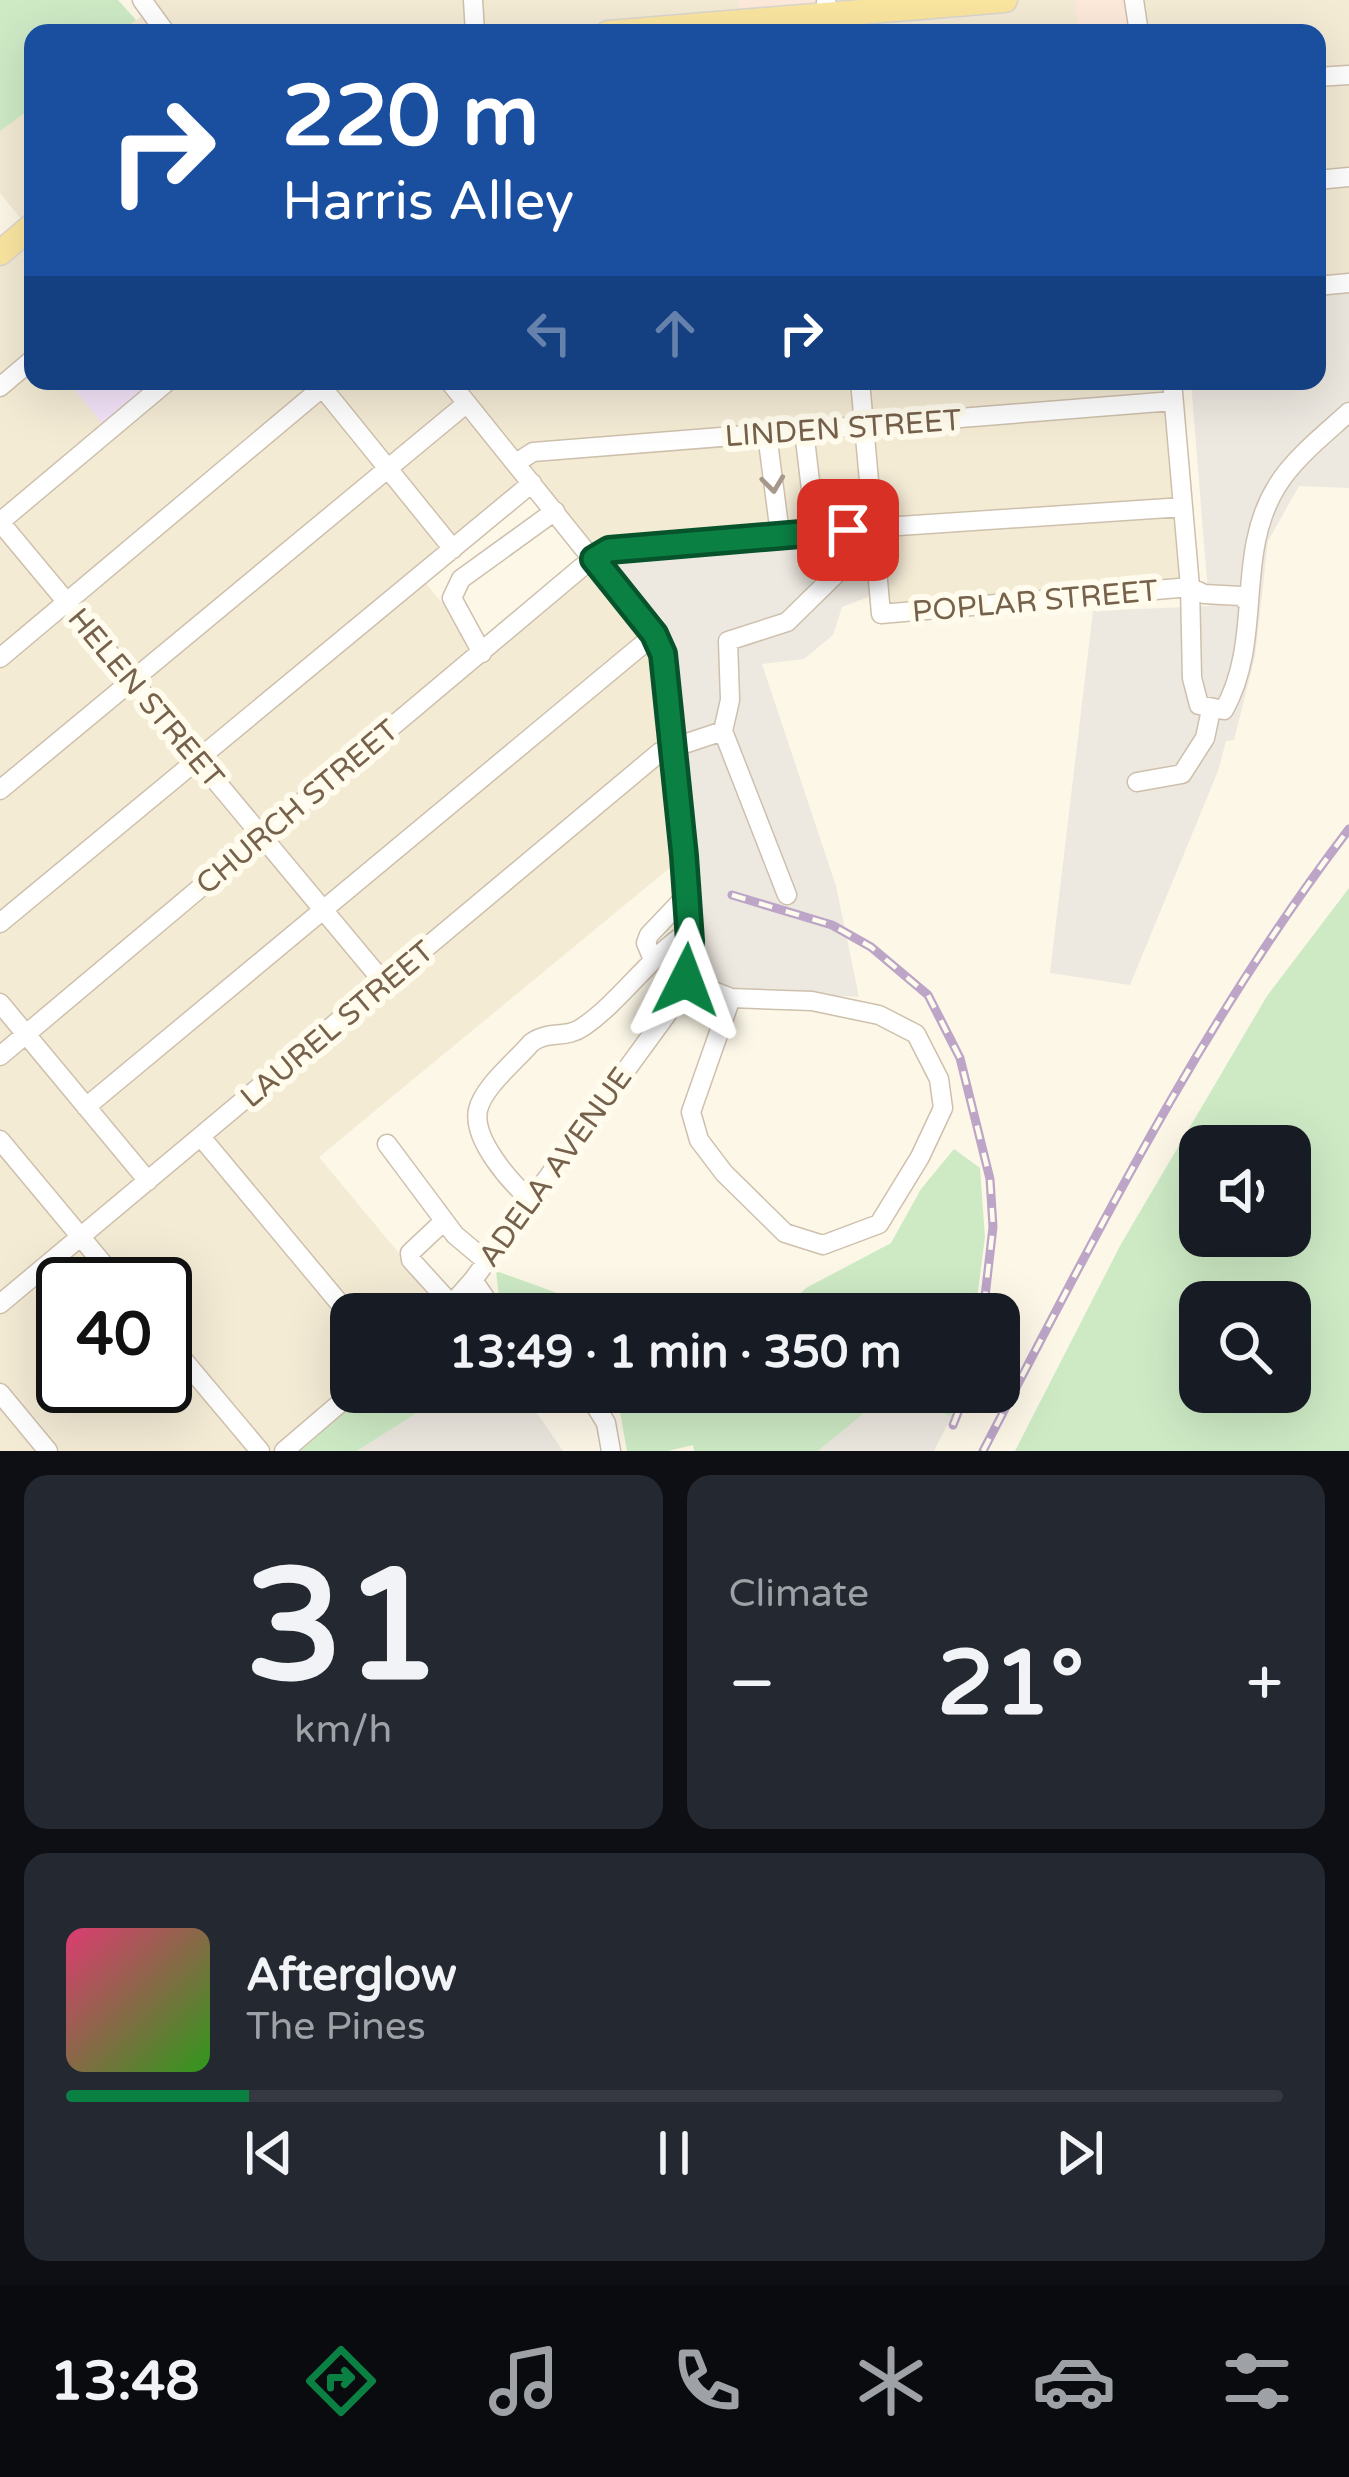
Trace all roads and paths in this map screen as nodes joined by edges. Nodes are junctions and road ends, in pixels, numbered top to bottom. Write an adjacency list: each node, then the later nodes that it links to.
1 (1005, 0): 2 (main road)
2 (978, 1): 3 (main road)
3 (828, 16): 4 (main road)
4 (724, 24)
5 (24, 233): 6 (main road)
6 (0, 253)
7 (24, 367): 8 (street)
8 (0, 387)
9 (157, 390): 25 (street)
10 (315, 390): 33 (street)
11 (328, 390): 21 (street)
12 (456, 390): 15 (street, ADELA AVENUE)
13 (861, 390): 17 (street)
14 (1173, 391): 17 (street, LINDEN STREET); 23 (street)
15 (466, 403): 20 (street, ADELA AVENUE); 21 (street)
16 (1349, 412): 34 (street)
17 (864, 428): 19 (street, LINDEN STREET); 26 (street)
18 (767, 434): 19 (street, LINDEN STREET); 20 (street, LINDEN STREET); 28 (street, one-way to 28)
19 (805, 440): 27 (street)
20 (516, 463): 22 (street, ADELA AVENUE)
21 (386, 467): 29 (street); 38 (street)
22 (532, 482): 24 (street, ADELA AVENUE); 29 (street)
23 (1183, 507): 26 (street); 32 (street)
24 (555, 511): 30 (street, ADELA AVENUE); 36 (street)
25 (0, 522): 33 (street, HELEN STREET)
26 (873, 529): 27 (street); 32 (street, POPLAR STREET)
27 (822, 532): 28 (street)
28 (780, 534): 30 (street)
29 (453, 549): 42 (street)
30 (594, 559): 35 (street, ADELA AVENUE); 36 (street, CHURCH STREET)
31 (836, 574): 40 (street)
32 (1190, 587): 34 (street, POPLAR STREET); 39 (street)
33 (66, 602): 37 (street); 38 (street, HELEN STREET)
34 (1249, 604): 39 (street)
35 (654, 634): 41 (street, ADELA AVENUE); 48 (street)
36 (482, 653): 45 (street, CHURCH STREET)
37 (0, 658)
38 (132, 680): 42 (street, HELEN STREET); 44 (street)
39 (1211, 710): 43 (street)
40 (723, 731): 41 (street); 47 (street)
41 (674, 745): 46 (street, ADELA AVENUE); 53 (street, LAUREL STREET)
42 (199, 761): 45 (street, HELEN STREET); 49 (street)
43 (1137, 782)
44 (0, 790)
45 (262, 836): 48 (street, HELEN STREET); 56 (street, CHURCH STREET)
46 (687, 895): 50 (street, ADELA AVENUE); 51 (street)
47 (787, 895)
48 (322, 909): 53 (street, HELEN STREET); 58 (street)
49 (0, 923)
50 (689, 931): 51 (street); 52 (street, ADELA AVENUE)
51 (652, 957): 63 (street)
52 (686, 980): 54 (street); 63 (street, ADELA AVENUE)
53 (385, 984): 59 (street, LAUREL STREET)
54 (730, 998): 54 (street)
55 (0, 1003): 56 (street)
56 (26, 1035): 57 (street, CHURCH STREET); 58 (street)
57 (0, 1056)
58 (86, 1107): 62 (street)
59 (201, 1137): 62 (street, LAUREL STREET); 69 (street)
60 (0, 1140): 65 (street)
61 (387, 1144): 64 (street)
62 (148, 1181): 65 (street, LAUREL STREET)
63 (530, 1198): 67 (street, ADELA AVENUE)
64 (444, 1221): 67 (street); 70 (street)
65 (81, 1236): 66 (street); 73 (street, LAUREL STREET)
66 (98, 1257)
67 (486, 1261): 68 (street, ADELA AVENUE)
68 (473, 1280): 71 (street, ADELA AVENUE); 72 (street)
69 (330, 1293)
70 (435, 1293)
71 (462, 1293)
72 (482, 1293)
73 (0, 1304)
74 (192, 1370): 79 (street)
75 (0, 1393): 78 (street)
76 (330, 1412): 80 (street)
77 (600, 1413): 81 (street)
78 (48, 1451)
79 (260, 1451)
80 (284, 1451)
81 (611, 1451)

